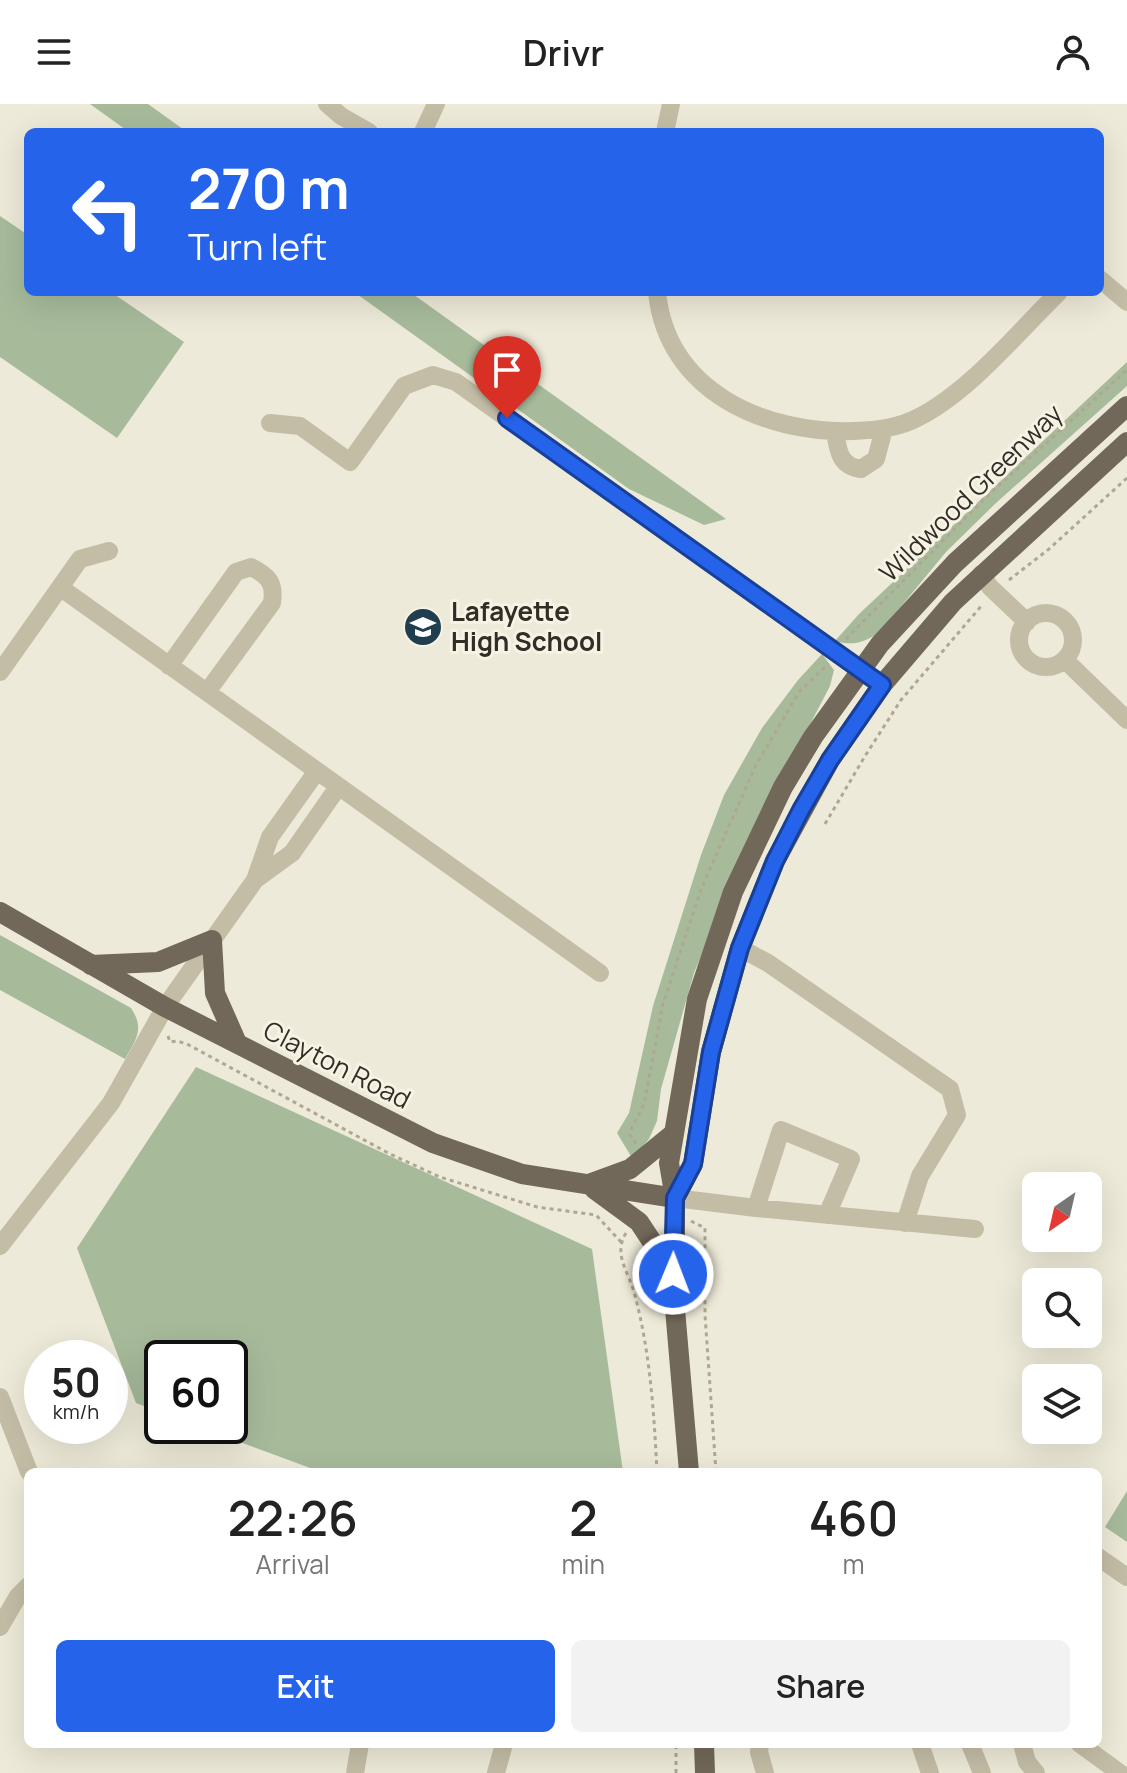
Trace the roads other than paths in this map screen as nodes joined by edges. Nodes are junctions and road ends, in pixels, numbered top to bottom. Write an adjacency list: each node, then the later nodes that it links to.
1 (327, 104): 4 (street)
2 (436, 104): 5 (street)
3 (671, 104): 6 (street)
4 (362, 128)
5 (425, 128)
6 (666, 128)
7 (1104, 282): 10 (street)
8 (658, 296): 14 (street)
9 (1055, 296): 13 (street)
10 (1127, 302)
11 (1127, 406): 16 (main road)
12 (270, 423): 23 (street)
13 (884, 429): 14 (street); 14 (street)
14 (835, 431)
15 (1127, 442): 18 (main road)
16 (990, 529): 18 (main road); 23 (main road)
17 (109, 551): 19 (street)
18 (981, 574): 20 (street); 25 (main road)
19 (61, 588): 22 (street); 24 (street)
20 (1027, 622): 21 (street); 21 (street)
21 (1065, 660): 27 (street)
22 (169, 666): 26 (street); 26 (street)
23 (860, 669): 25 (street); 38 (main road)
24 (0, 672)
25 (882, 685): 33 (main road)
26 (207, 692): 28 (street)
27 (1127, 720)
28 (317, 771): 29 (street); 30 (street)
29 (338, 787): 30 (street); 35 (street)
30 (255, 880): 32 (street)
31 (0, 912): 34 (main road, Clayton Road)
32 (212, 940): 34 (main road); 36 (street); 37 (main road)
33 (740, 948): 40 (main road); 43 (street)
34 (91, 965): 36 (main road, Clayton Road)
35 (600, 973)
36 (165, 1007): 37 (main road, Clayton Road); 45 (street)
37 (237, 1043): 39 (main road, Clayton Road)
38 (673, 1134): 39 (main road); 40 (main road)
39 (587, 1184): 40 (main road, Clayton Road); 46 (main road)
40 (675, 1198): 41 (street); 46 (main road)
41 (756, 1208): 42 (street); 42 (street)
42 (827, 1215): 43 (street)
43 (905, 1223): 44 (street)
44 (975, 1229)
45 (0, 1246)
46 (673, 1274): 49 (main road)
47 (0, 1397): 48 (street)
48 (27, 1468)
49 (689, 1468)
50 (1102, 1560): 51 (street)
51 (1127, 1577)
52 (24, 1590): 53 (street)
53 (0, 1627)
54 (359, 1748): 62 (street)
55 (503, 1748): 63 (street)
56 (704, 1748): 64 (main road)
57 (760, 1748): 65 (street)
58 (921, 1748): 66 (street)
59 (972, 1748): 67 (street)
60 (1023, 1748): 68 (street)
61 (1086, 1748): 69 (street)
62 (355, 1773)
63 (496, 1773)
64 (705, 1773)
65 (765, 1773)
66 (930, 1773)
67 (982, 1773)
68 (1036, 1773)
69 (1120, 1773)

